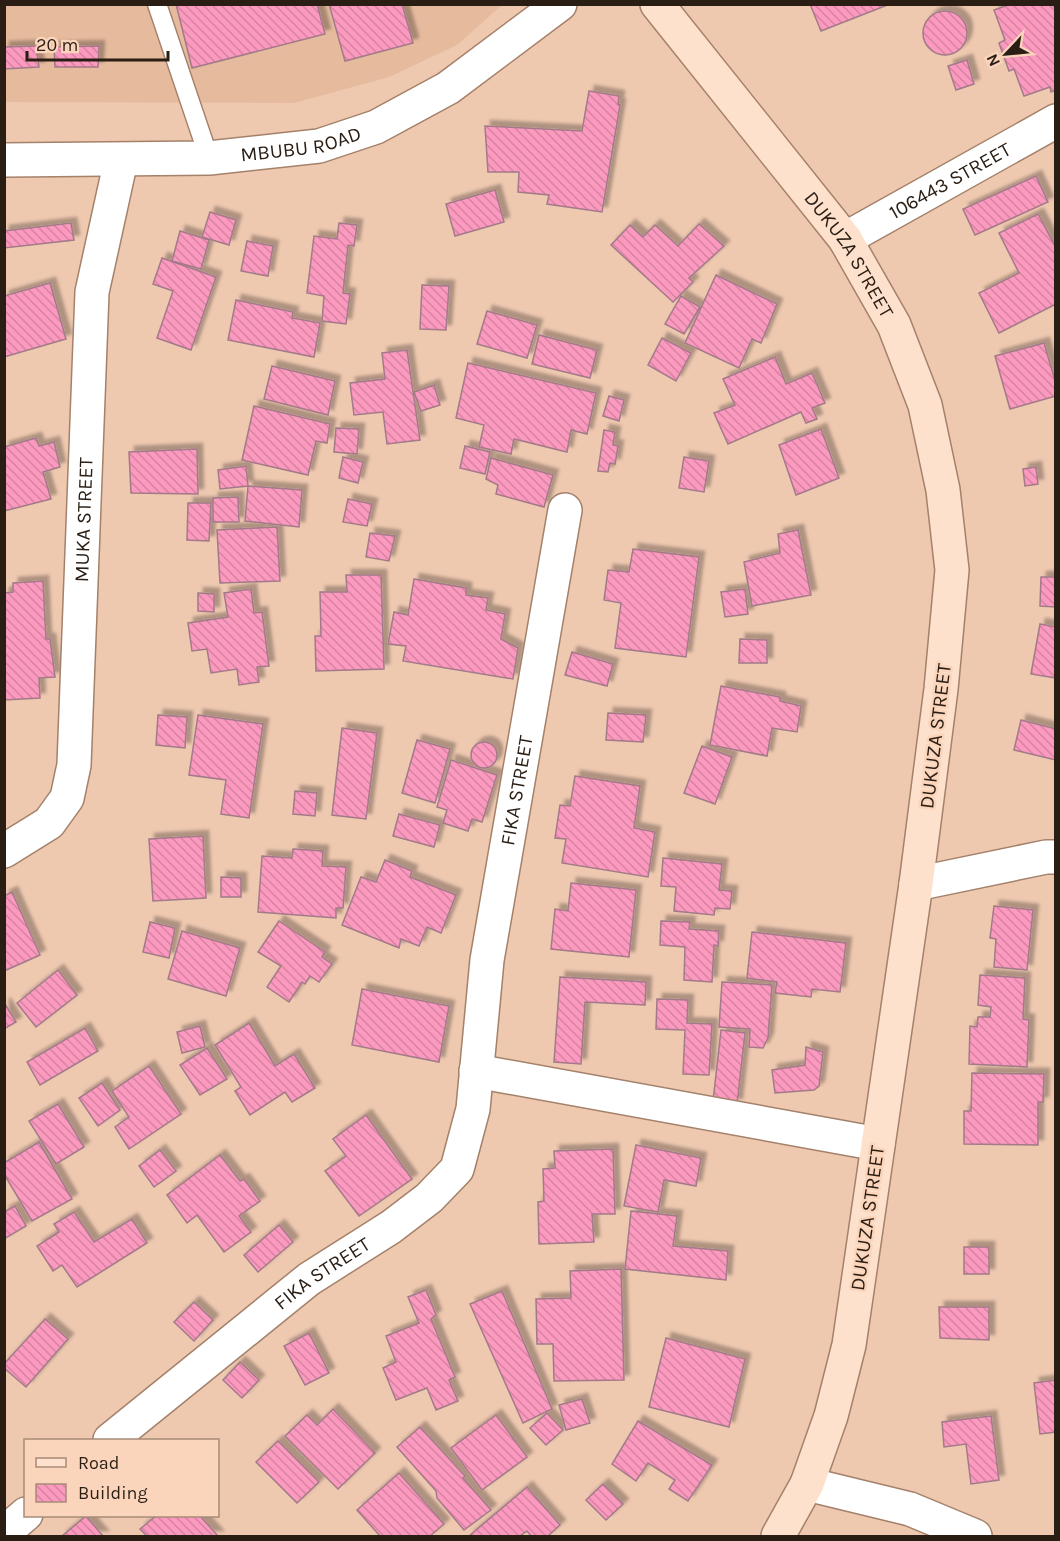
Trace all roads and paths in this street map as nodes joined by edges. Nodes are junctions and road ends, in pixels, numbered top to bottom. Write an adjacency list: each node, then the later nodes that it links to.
1 (157, 4): 5 (lane)
2 (561, 4): 5 (street, MBUBU ROAD)
3 (657, 4): 8 (main road, DUKUZA STREET)
4 (1056, 122): 8 (street, 106443 STREET)
5 (210, 158): 7 (street, MBUBU ROAD)
6 (4, 160): 7 (street, MBUBU ROAD)
7 (122, 160): 10 (street, MUKA STREET)
8 (845, 239): 12 (main road, DUKUZA STREET)
9 (565, 510): 13 (street, FIKA STREET)
10 (4, 851)
11 (1056, 857): 12 (street)
12 (916, 884): 14 (main road, DUKUZA STREET)
13 (476, 1071): 14 (street); 15 (street, FIKA STREET)
14 (878, 1144): 16 (main road, DUKUZA STREET)
15 (111, 1439)
16 (807, 1484): 19 (main road, DUKUZA STREET); 20 (street)
17 (24, 1516): 18 (street)
18 (4, 1533)
19 (778, 1536)
20 (975, 1536)

